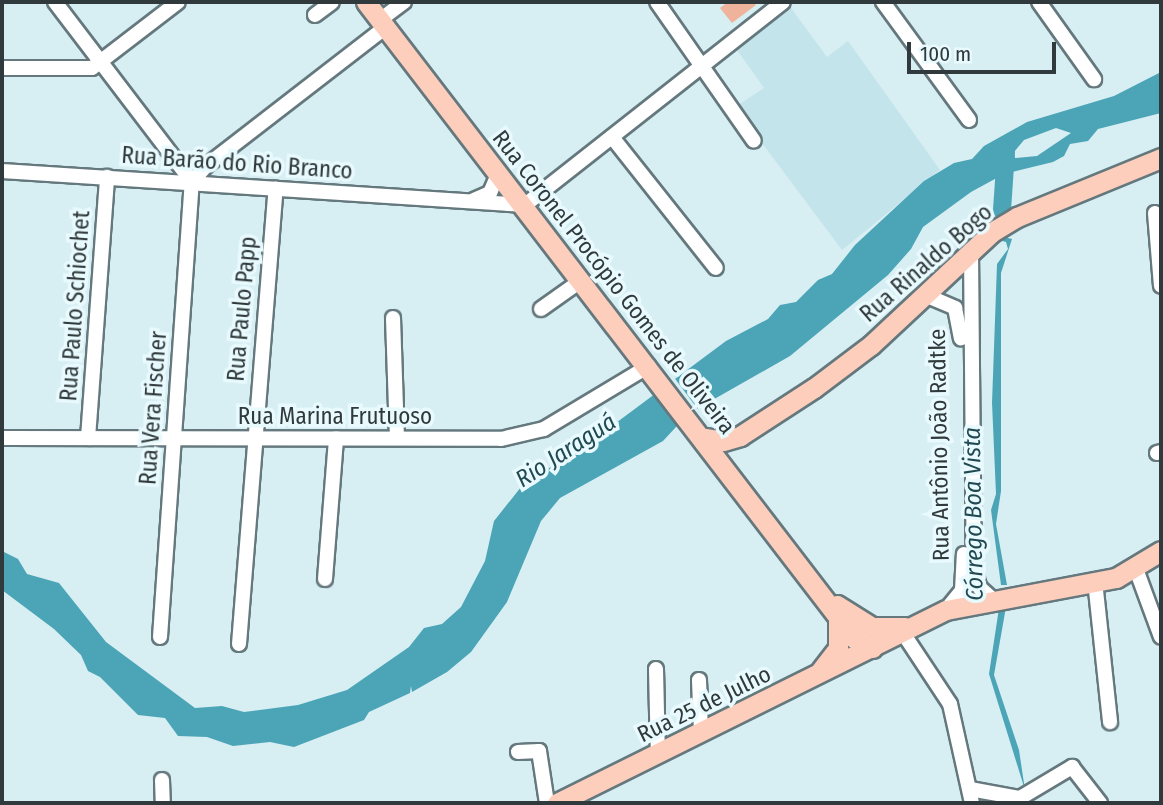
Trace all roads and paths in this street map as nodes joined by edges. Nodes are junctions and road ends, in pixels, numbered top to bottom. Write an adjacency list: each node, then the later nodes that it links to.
1 (55, 2): 12 (street)
2 (178, 2): 12 (street)
3 (332, 2): 10 (street)
4 (366, 2): 11 (main road, Rua Coronel Procópio Gomes de Oliveira)
5 (404, 2): 11 (street)
6 (657, 2): 13 (street)
7 (783, 2): 13 (street)
8 (883, 2): 16 (street)
9 (1038, 2): 15 (street)
10 (314, 15)
11 (383, 24): 21 (main road, Rua Coronel Procópio Gomes de Oliveira); 23 (street)
12 (101, 61): 14 (street); 23 (street)
13 (703, 65): 17 (street); 18 (street)
14 (2, 68)
15 (1094, 79)
16 (969, 120)
17 (612, 137): 26 (street); 29 (street)
18 (754, 141)
19 (1161, 158): 28 (main road, Rua Rinaldo Bogo)
20 (2, 171): 22 (street, Rua Barão do Rio Branco)
21 (498, 174): 25 (street); 26 (main road, Rua Coronel Procópio Gomes de Oliveira)
22 (107, 177): 23 (street, Rua Barão do Rio Branco); 39 (street, Rua Paulo Schiochet)
23 (192, 182): 24 (street, Rua Barão do Rio Branco); 40 (street, Rua Vera Fischer)
24 (276, 188): 25 (street, Rua Barão do Rio Branco); 41 (street, Rua Paulo Papp)
25 (469, 201): 26 (street, Rua Barão do Rio Branco)
26 (524, 205): 30 (main road, Rua Coronel Procópio Gomes de Oliveira)
27 (1155, 213): 31 (street)
28 (971, 251): 32 (main road, Rua Rinaldo Bogo); 50 (street, Rua Antônio João Radtke)
29 (716, 268)
30 (582, 280): 33 (street); 35 (main road, Rua Coronel Procópio Gomes de Oliveira)
31 (1161, 286)
32 (925, 295): 37 (main road, Rua Rinaldo Bogo); 51 (street, Rua Antônio João Radtke)
33 (541, 309)
34 (393, 318): 43 (street)
35 (654, 372): 36 (main road, Rua Coronel Procópio Gomes de Oliveira); 43 (street, Rua Marina Frutuoso)
36 (702, 434): 37 (main road, Rua Rinaldo Bogo); 44 (main road, Rua Coronel Procópio Gomes de Oliveira)
37 (740, 436): 44 (main road)
38 (2, 438): 39 (street, Rua Marina Frutuoso)
39 (88, 438): 40 (street, Rua Marina Frutuoso)
40 (174, 438): 41 (street, Rua Marina Frutuoso); 55 (street, Rua Vera Fischer)
41 (254, 438): 42 (street, Rua Marina Frutuoso); 57 (street, Rua Paulo Papp)
42 (336, 439): 43 (street, Rua Marina Frutuoso); 47 (street)
43 (397, 439)
44 (737, 480): 49 (main road, Rua Coronel Procópio Gomes de Oliveira)
45 (1161, 551): 46 (main road, Rua 25 de Julho)
46 (1136, 569): 48 (main road, Rua 25 de Julho); 56 (street)
47 (325, 579)
48 (1095, 581): 50 (main road, Rua 25 de Julho); 62 (street)
49 (823, 593): 52 (main road, Rua Coronel Procópio Gomes de Oliveira); 53 (main road, Rua Coronel Procópio Gomes de Oliveira)
50 (998, 597): 51 (main road, Rua 25 de Julho)
51 (946, 610): 53 (main road, Rua 25 de Julho)
52 (837, 615): 58 (main road, Rua Coronel Procópio Gomes de Oliveira); 60 (main road)
53 (922, 622): 54 (main road, Rua 25 de Julho)
54 (902, 632): 58 (main road, Rua 25 de Julho); 67 (street)
55 (160, 637)
56 (1161, 637)
57 (239, 644)
58 (873, 648): 60 (main road, Rua 25 de Julho)
59 (656, 669): 65 (street)
60 (816, 676): 63 (main road, Rua 25 de Julho)
61 (699, 680): 63 (street)
62 (1110, 722)
63 (701, 733): 65 (main road, Rua 25 de Julho)
64 (519, 752): 69 (street)
65 (658, 754): 70 (main road, Rua 25 de Julho)
66 (162, 780): 68 (street)
67 (971, 796): 71 (street)
68 (163, 803)
69 (547, 803)
70 (557, 803)
71 (1100, 803)

